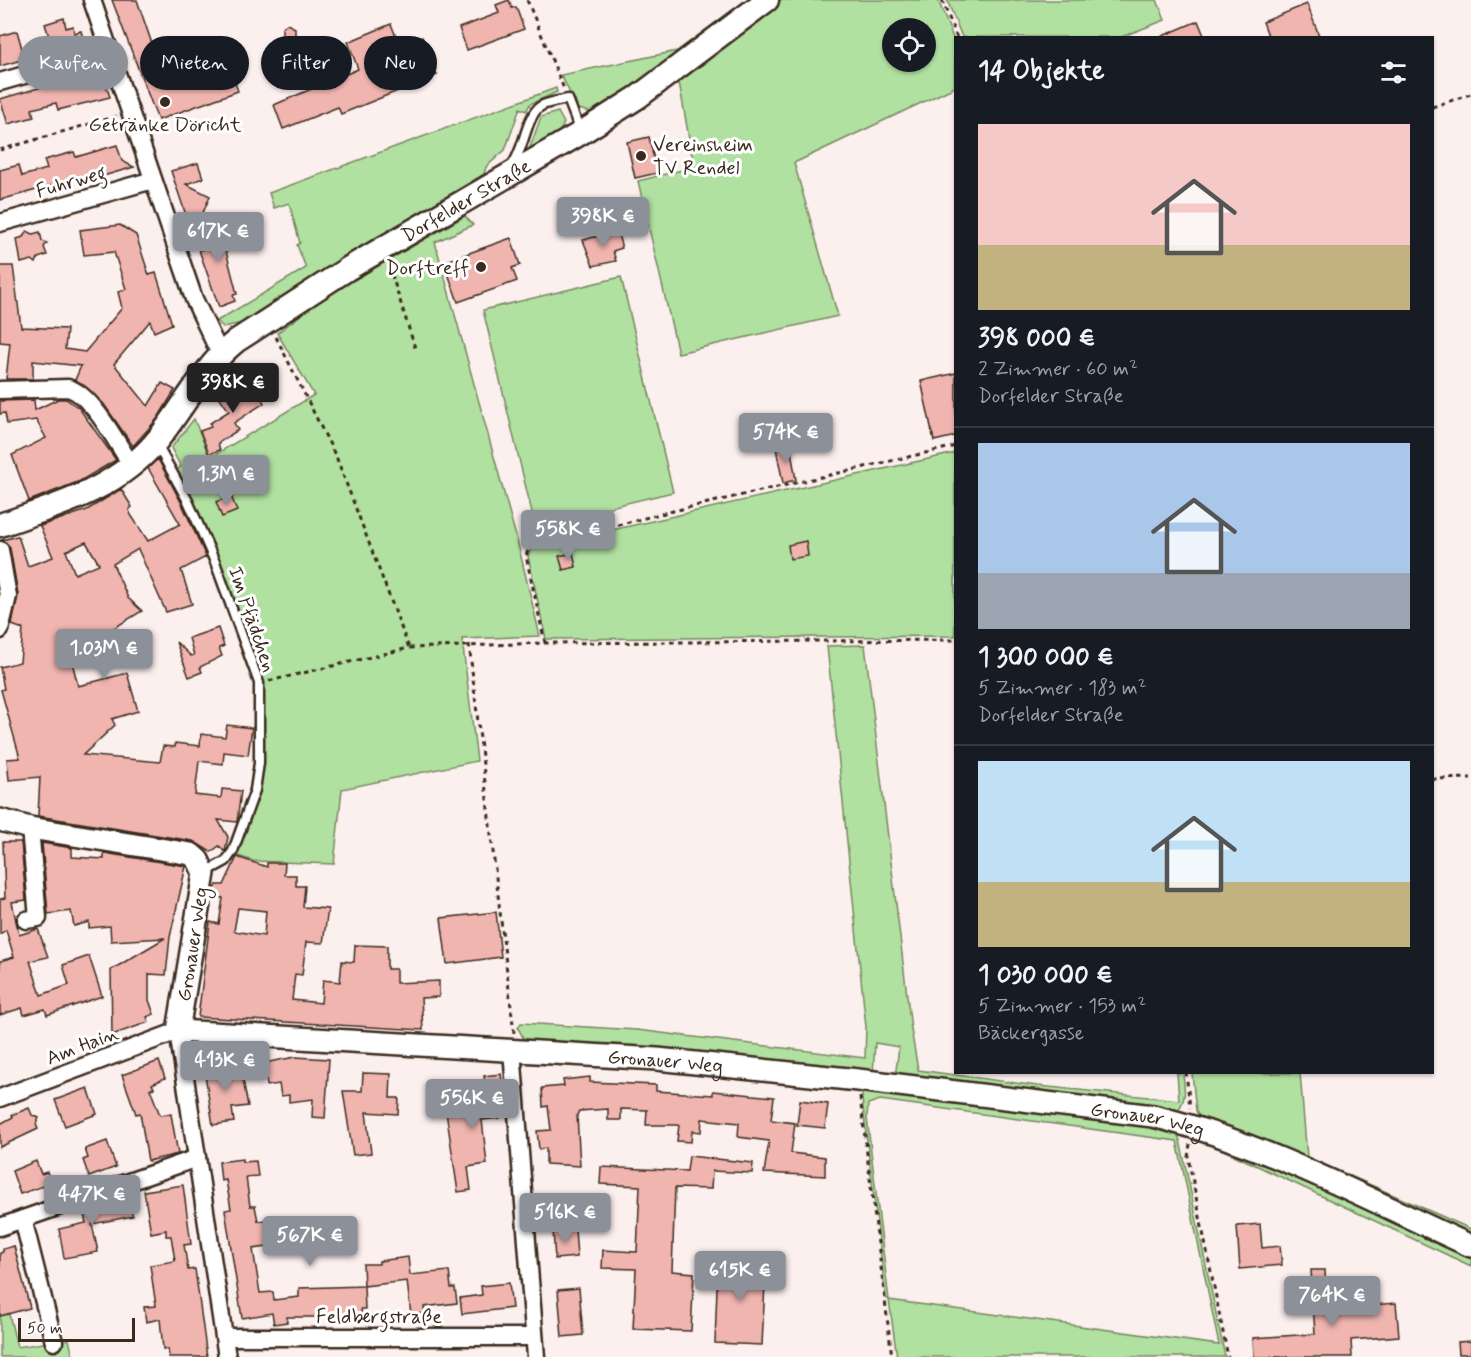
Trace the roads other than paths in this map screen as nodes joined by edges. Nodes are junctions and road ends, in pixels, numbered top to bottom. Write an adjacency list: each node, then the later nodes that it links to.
1 (92, 0): 3 (street)
2 (767, 0): 7 (main road, Dorfelder Straße)
3 (104, 36)
4 (18, 77): 5 (street)
5 (0, 82)
6 (122, 90): 9 (street)
7 (581, 133): 8 (main road, Dorfelder Straße); 8 (lane)
8 (502, 178): 11 (main road, Dorfelder Straße)
9 (153, 180): 10 (street, Fuhrweg); 11 (street)
10 (0, 223)
11 (220, 354): 13 (main road, Dorfelder Straße)
12 (0, 390): 14 (street)
13 (155, 442): 14 (main road, Dorfelder Straße); 20 (lane, Im Pfädchen)
14 (132, 466): 15 (main road, Dorfelder Straße)
15 (0, 525)
16 (0, 550): 17 (street)
17 (0, 630)
18 (0, 820): 19 (street, Gronauer Weg)
19 (30, 828): 20 (street, Gronauer Weg); 21 (street)
20 (204, 873): 22 (street, Gronauer Weg)
21 (26, 920)
22 (178, 1031): 23 (street, Gronauer Weg); 24 (street, Am Hain); 25 (street)
23 (512, 1050): 28 (street, Gronauer Weg); 30 (street)
24 (0, 1098)
25 (197, 1158): 26 (street); 29 (street)
26 (23, 1219): 27 (street); 31 (street)
27 (0, 1227)
28 (1471, 1246)
29 (225, 1337): 30 (street, Feldbergstraße); 32 (street)
30 (534, 1337): 33 (street)
31 (54, 1342)
32 (228, 1357)
33 (536, 1357)

